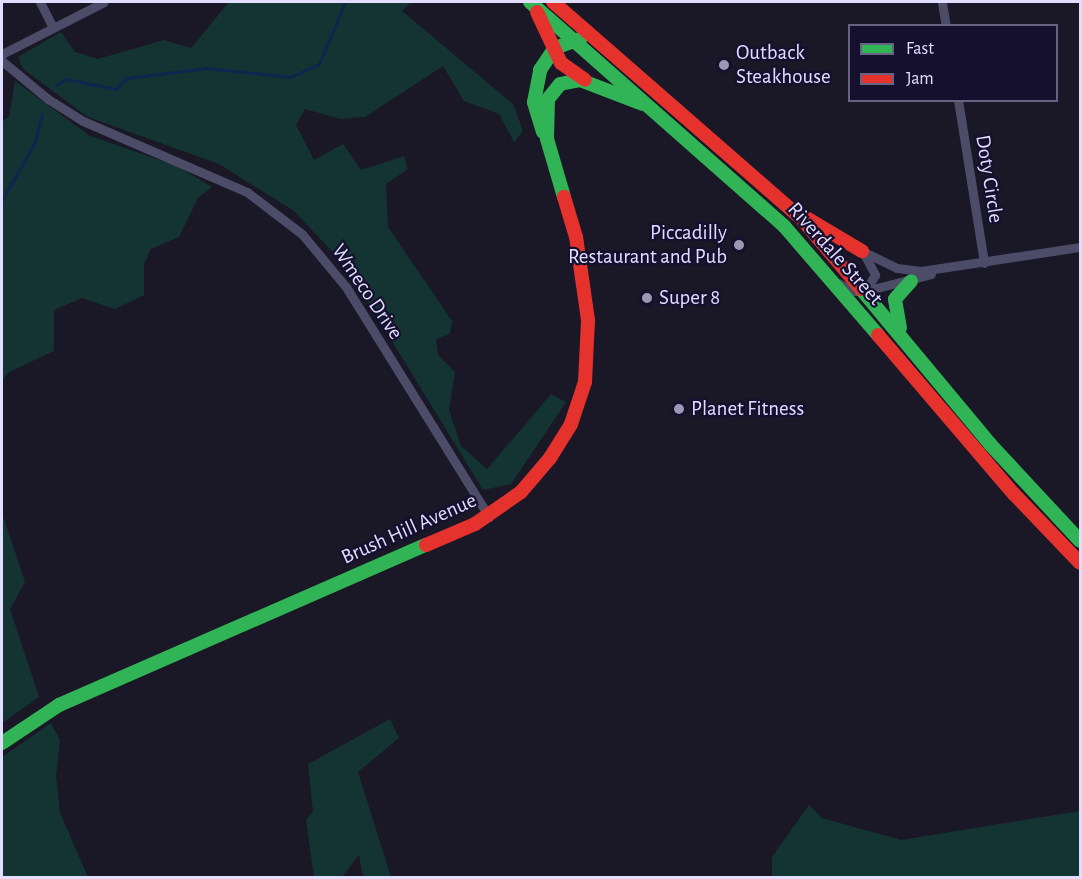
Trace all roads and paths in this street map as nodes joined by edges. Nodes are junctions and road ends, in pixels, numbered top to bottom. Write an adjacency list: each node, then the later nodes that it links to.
1 (40, 2): 7 (street)
2 (104, 2): 7 (street)
3 (529, 2): 8 (main road, Riverdale Street); 10 (main road)
4 (553, 2): 9 (main road, Riverdale Street)
5 (942, 2): 6 (street)
6 (946, 24)
7 (53, 27): 11 (street)
8 (572, 40): 9 (main road); 10 (main road); 17 (main road, Riverdale Street)
9 (601, 42): 19 (main road, Riverdale Street)
10 (555, 48): 13 (main road); 15 (main road, Brush Hill Avenue)
11 (2, 54)
12 (2, 61): 28 (street, Wmeco Drive)
13 (592, 83): 14 (main road); 17 (main road)
14 (560, 84): 15 (main road); 18 (main road, Brush Hill Avenue)
15 (536, 86): 18 (main road, Brush Hill Avenue)
16 (958, 102): 22 (street, Doty Circle)
17 (651, 107): 24 (main road, Riverdale Street)
18 (547, 139): 28 (main road, Brush Hill Avenue)
19 (793, 210): 21 (main road); 26 (main road, Riverdale Street)
20 (1080, 248): 22 (street)
21 (862, 251): 23 (street); 26 (street)
22 (984, 263): 23 (street)
23 (942, 270): 25 (street)
24 (831, 278): 26 (street); 30 (main road, Riverdale Street)
25 (911, 281): 26 (street); 27 (main road)
26 (865, 291): 27 (main road, Riverdale Street)
27 (913, 348): 29 (main road, Riverdale Street)
28 (489, 517): 31 (main road, Brush Hill Avenue)
29 (1080, 541)
30 (1080, 563)
31 (2, 743)

